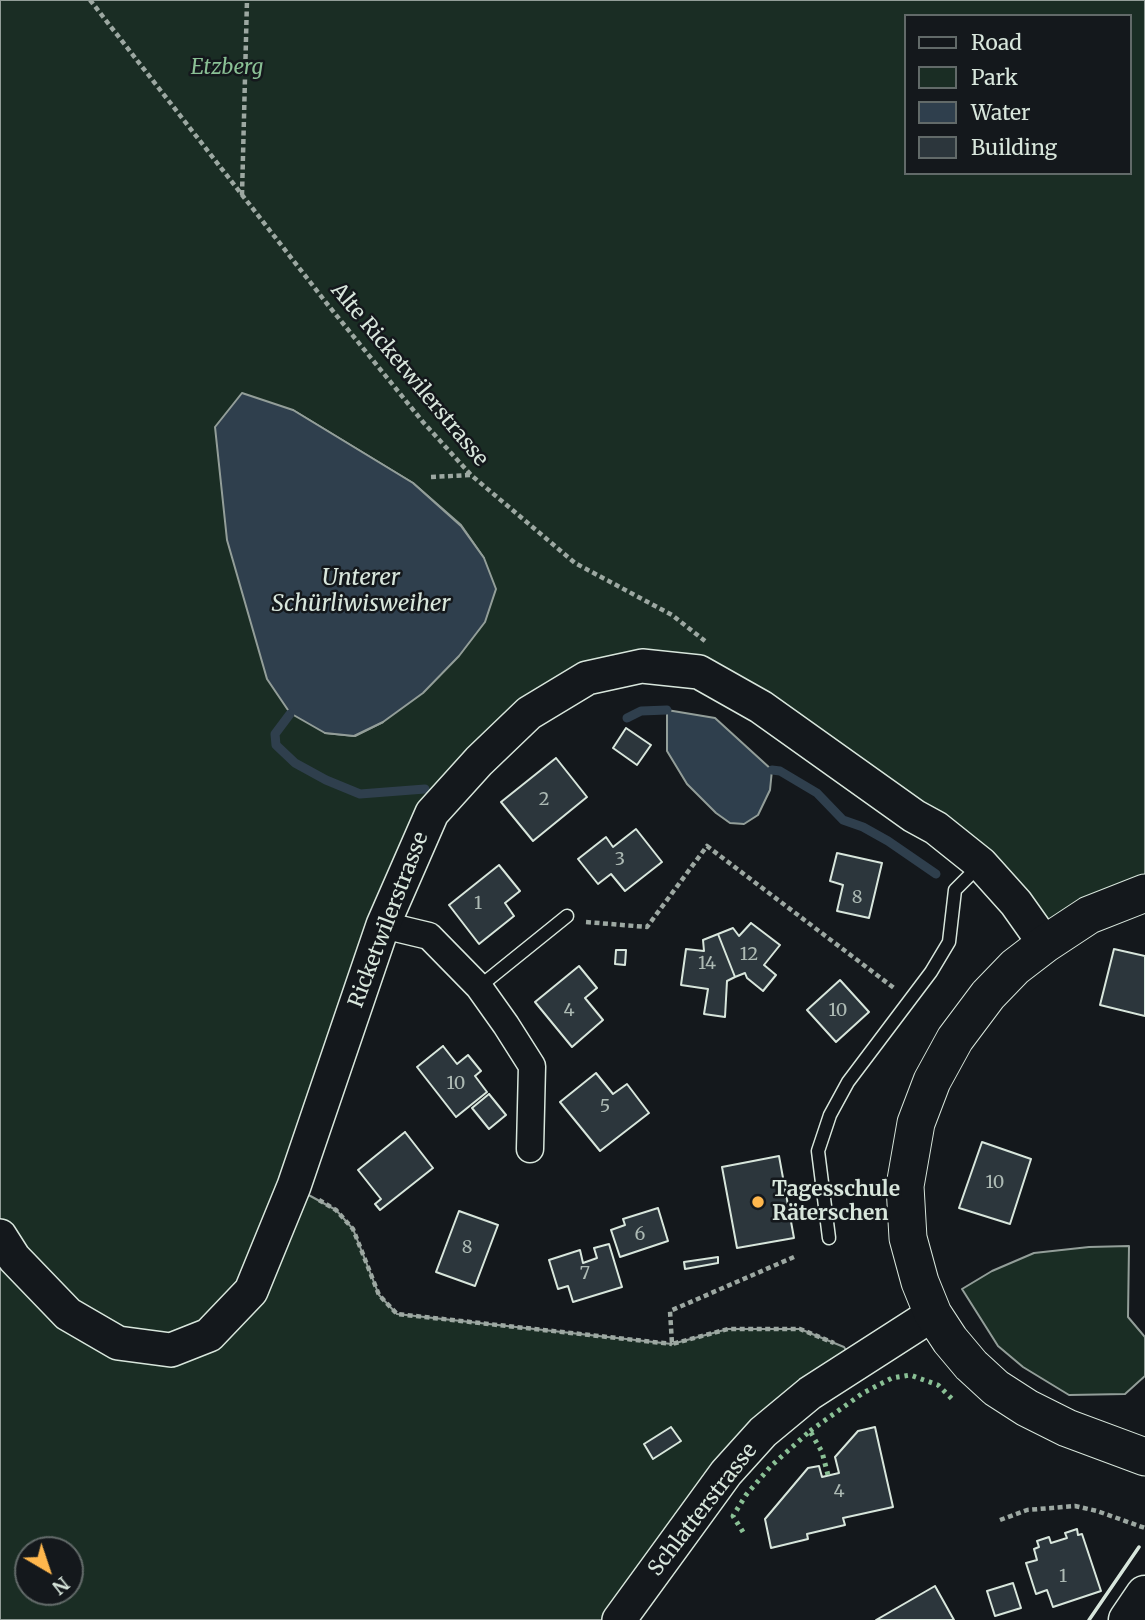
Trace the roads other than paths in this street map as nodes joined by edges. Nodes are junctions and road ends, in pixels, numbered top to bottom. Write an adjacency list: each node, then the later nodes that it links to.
1 (981, 864): 4 (street, Ricketwilerstrasse); 5 (street, Ricketwilerstrasse); 9 (lane)
2 (1145, 893): 5 (main road)
3 (567, 916): 6 (lane)
4 (383, 925): 6 (street); 8 (street, Ricketwilerstrasse)
5 (1045, 944): 10 (main road)
6 (479, 987): 7 (street)
7 (530, 1149)
8 (0, 1236)
9 (829, 1238)
10 (933, 1314): 11 (main road); 13 (street, Schlatterstrasse)
11 (1145, 1457)
12 (1145, 1595): 14 (main road)
13 (620, 1620)
14 (1128, 1620)

